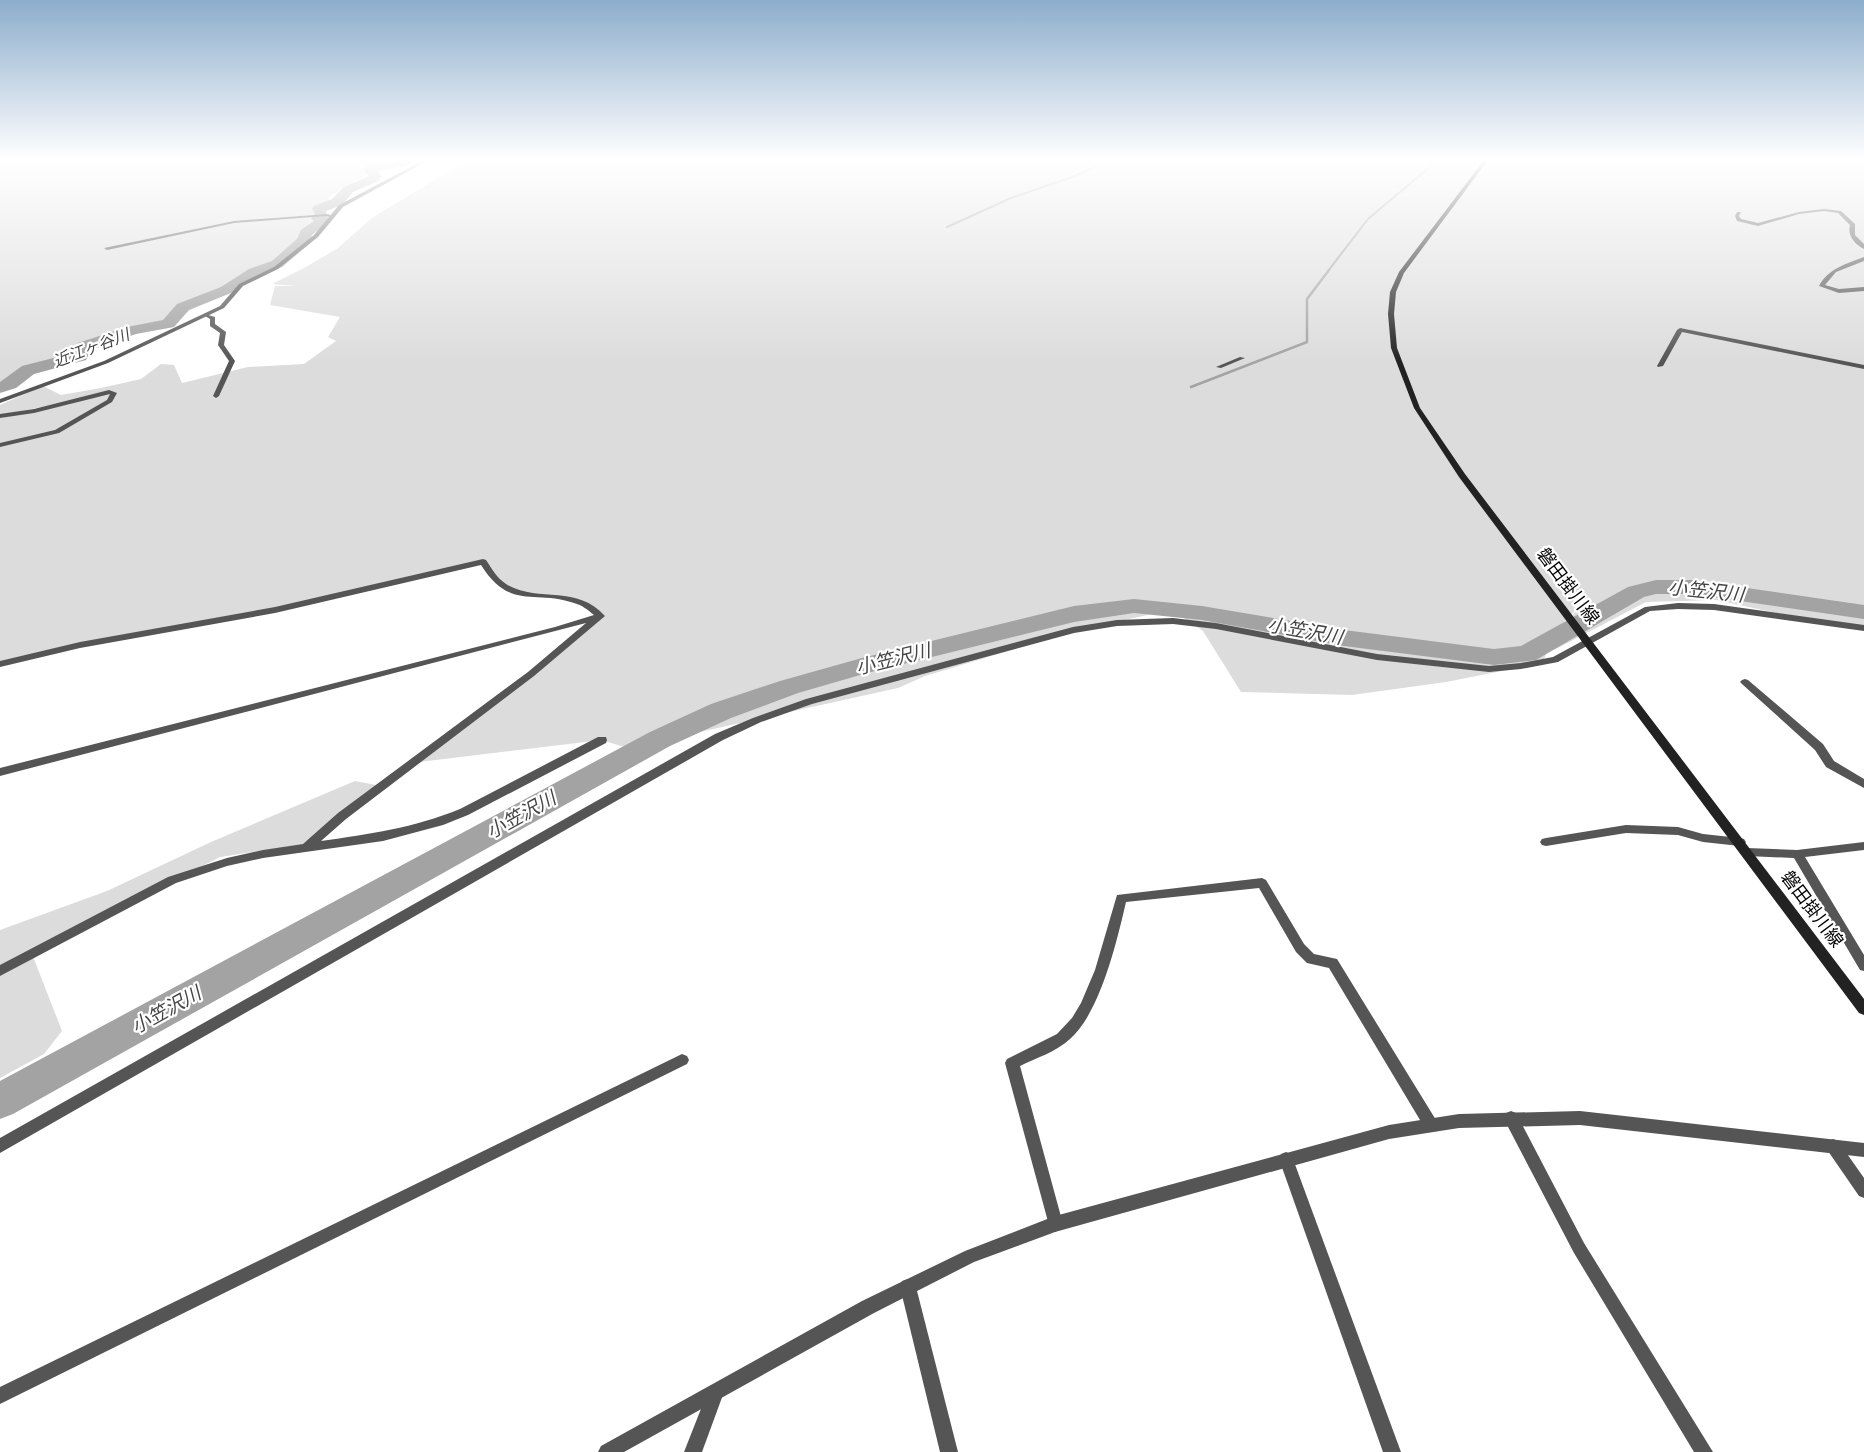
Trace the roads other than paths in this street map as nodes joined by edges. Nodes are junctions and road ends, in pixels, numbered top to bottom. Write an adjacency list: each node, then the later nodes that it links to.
1 (206, 228): 6 (street)
2 (325, 228): 9 (street)
3 (1435, 228): 27 (main road, 磐田掛川線)
4 (1851, 228): 5 (street)
5 (1864, 247)
6 (107, 248)
7 (1864, 259): 8 (street)
8 (1864, 289)
9 (207, 315): 14 (street); 15 (street)
10 (1242, 358): 12 (street)
11 (1660, 366): 13 (street)
12 (1219, 367)
13 (1864, 367)
14 (216, 396)
15 (0, 401)
16 (0, 416): 17 (street)
17 (0, 445)
18 (601, 616): 20 (street); 23 (street); 28 (street)
19 (1864, 628): 36 (street)
20 (0, 664)
21 (1745, 682): 24 (street)
22 (602, 740): 28 (street)
23 (0, 772)
24 (1864, 784)
25 (1546, 842): 27 (street)
26 (1864, 846): 29 (street)
27 (1743, 847): 29 (street); 32 (main road, 磐田掛川線)
28 (306, 848): 31 (street)
29 (1797, 854): 30 (street)
30 (1864, 966)
31 (0, 971)
32 (1864, 1009)
33 (682, 1060): 44 (street)
34 (1512, 1118): 35 (street); 37 (street); 49 (street)
35 (1431, 1125): 39 (street); 41 (street)
36 (0, 1146)
37 (1833, 1146): 38 (street); 40 (street)
38 (1864, 1150)
39 (1286, 1159): 41 (street); 48 (street)
40 (1864, 1191)
41 (1055, 1224): 42 (street)
42 (908, 1287): 43 (street); 47 (street)
43 (716, 1392): 45 (street); 46 (street)
44 (0, 1396)
45 (607, 1452)
46 (693, 1452)
47 (949, 1452)
48 (1392, 1452)
49 (1704, 1452)

